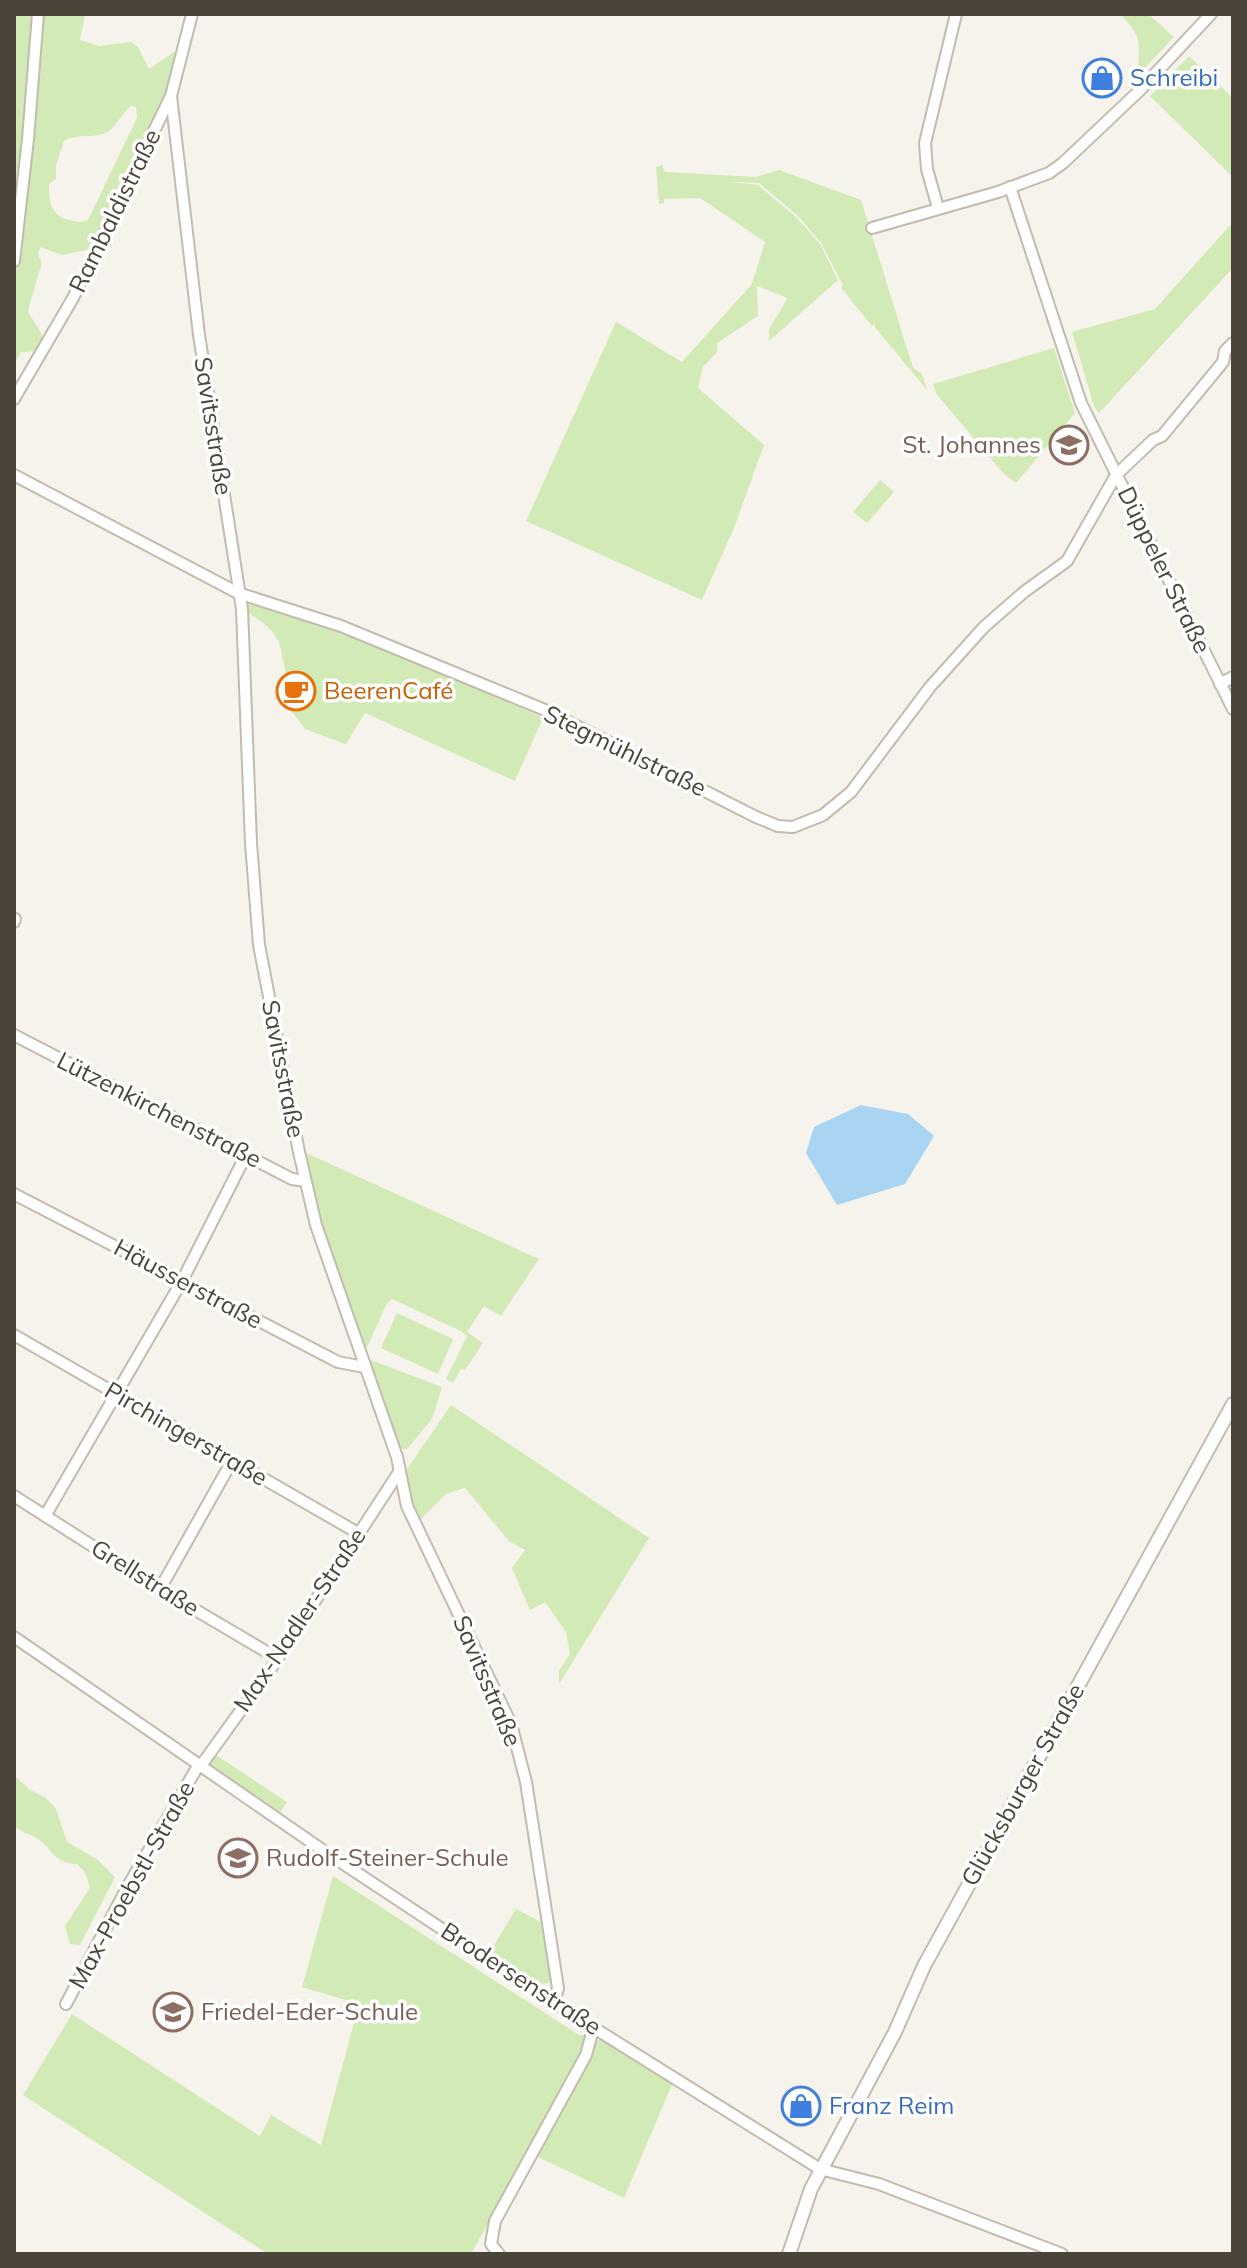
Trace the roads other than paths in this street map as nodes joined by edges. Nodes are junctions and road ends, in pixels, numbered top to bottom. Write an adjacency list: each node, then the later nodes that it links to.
1 (38, 14): 9 (street)
2 (192, 14): 5 (street, Rambaldistraße)
3 (956, 14): 7 (street)
4 (1211, 14): 6 (street)
5 (171, 96): 11 (street, Rambaldistraße); 14 (street, Savitsstraße)
6 (1010, 187): 7 (street); 13 (street, Düppeler Straße)
7 (938, 208): 8 (street)
8 (872, 228)
9 (14, 261)
10 (1233, 343): 13 (street, Stegmühlstraße)
11 (14, 399)
12 (14, 475): 14 (street, Stegmühlstraße)
13 (1116, 475): 14 (street, Stegmühlstraße); 16 (street, Düppeler Straße)
14 (238, 593): 20 (street, Savitsstraße)
15 (1233, 677): 16 (street)
16 (1220, 684): 17 (street, Düppeler Straße)
17 (1233, 709)
18 (14, 1035): 19 (street, Lützenkirchenstraße)
19 (246, 1155): 20 (street, Lützenkirchenstraße); 22 (street)
20 (305, 1181): 24 (street, Savitsstraße)
21 (14, 1194): 22 (street, Häusserstraße)
22 (182, 1281): 24 (street, Häusserstraße); 25 (street)
23 (14, 1335): 25 (street, Pirchingerstraße)
24 (364, 1367): 28 (street, Savitsstraße)
25 (115, 1393): 27 (street, Pirchingerstraße); 30 (street)
26 (1233, 1404): 39 (street, Glücksburger Straße)
27 (232, 1461): 31 (street, Pirchingerstraße); 32 (street)
28 (399, 1472): 31 (street, Max-Nadler-Straße); 36 (street, Savitsstraße)
29 (14, 1496): 30 (street, Grellstraße)
30 (45, 1516): 32 (street, Grellstraße)
31 (358, 1533): 34 (street, Max-Nadler-Straße)
32 (160, 1589): 34 (street, Grellstraße)
33 (14, 1637): 35 (street, Brodersenstraße)
34 (277, 1658): 35 (street, Max-Nadler-Straße)
35 (199, 1766): 36 (street, Brodersenstraße); 37 (street, Max-Proebstl-Straße)
36 (554, 2003): 38 (street, Brodersenstraße)
37 (66, 2004)
38 (594, 2026): 39 (street, Brodersenstraße); 40 (street)
39 (820, 2169): 41 (street, Glücksburger Straße); 42 (street, Brodersenstraße)
40 (499, 2254)
41 (789, 2254)
42 (1062, 2254)

